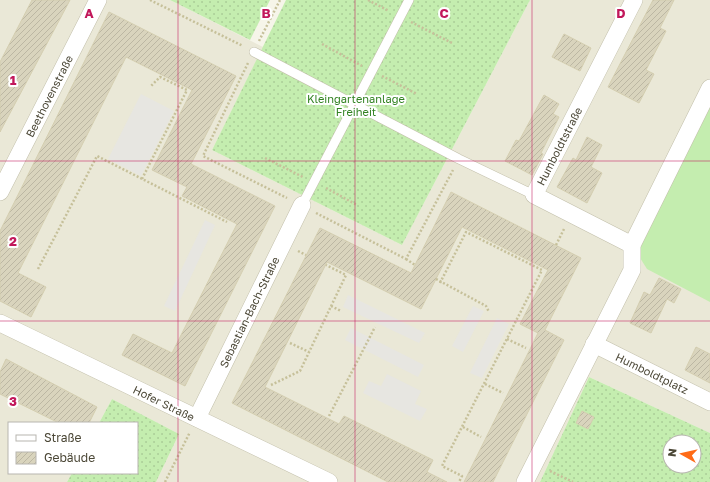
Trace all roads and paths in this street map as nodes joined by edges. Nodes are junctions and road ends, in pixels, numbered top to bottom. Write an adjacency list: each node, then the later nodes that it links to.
1 (98, 0): 20 (street, Beethovenstraße)
2 (150, 0): 10 (path)
3 (280, 0): 10 (path)
4 (368, 0): 7 (path)
5 (408, 0): 7 (lane)
6 (634, 0): 21 (street, Humboldtstraße)
7 (400, 17): 8 (path); 11 (lane)
8 (452, 43)
9 (322, 44): 11 (path)
10 (254, 52): 15 (lane); 22 (path)
11 (372, 71): 14 (path); 15 (lane)
12 (151, 86): 18 (path)
13 (710, 88): 25 (street)
14 (417, 94)
15 (355, 104): 17 (lane); 19 (lane)
16 (265, 158): 19 (path)
17 (459, 158): 21 (lane); 26 (path)
18 (142, 179): 24 (path); 29 (path)
19 (315, 182): 22 (lane); 23 (path)
20 (0, 192)
21 (534, 195): 25 (street, Humboldtstraße)
22 (302, 205): 26 (path); 47 (street, Sebastian-Bach-Straße)
23 (357, 205)
24 (227, 222)
25 (632, 245): 39 (street)
26 (406, 259): 28 (path)
27 (326, 265): 32 (path)
28 (415, 265)
29 (38, 269)
30 (436, 279): 31 (path)
31 (440, 283): 34 (path); 37 (path)
32 (331, 306): 33 (path); 41 (path)
33 (341, 311)
34 (489, 312)
35 (0, 323): 47 (street, Hofer Straße)
36 (375, 327): 46 (path)
37 (508, 339): 40 (path); 42 (path)
38 (290, 343): 41 (path)
39 (594, 344): 45 (street, Humboldtplatz); 50 (street)
40 (526, 348)
41 (309, 352): 43 (path)
42 (485, 384): 44 (path); 48 (path)
43 (271, 385)
44 (503, 393)
45 (710, 402)
46 (329, 416)
47 (197, 418): 51 (path); 52 (street, Hofer Straße)
48 (462, 427): 49 (path); 53 (path)
49 (481, 436)
50 (534, 464): 54 (street); 55 (path)
51 (165, 482)
52 (329, 482)
53 (459, 482)
54 (525, 482)
55 (573, 482)

